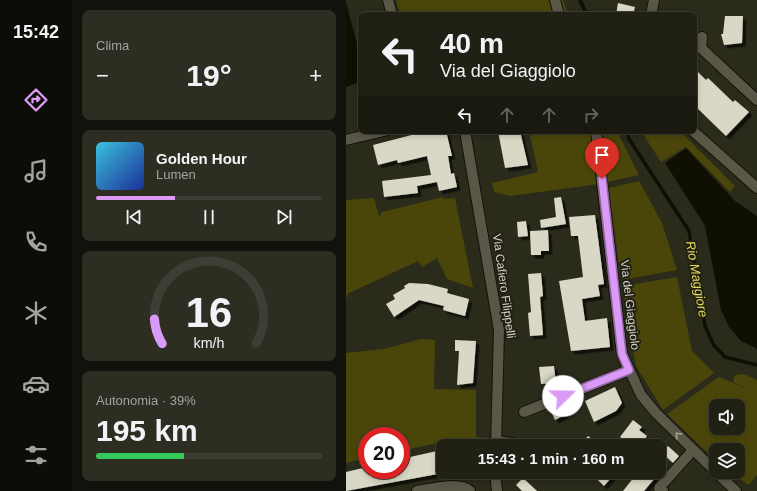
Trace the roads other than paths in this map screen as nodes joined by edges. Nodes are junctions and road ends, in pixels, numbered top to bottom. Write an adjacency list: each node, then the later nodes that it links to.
1 (388, 0): 4 (street)
2 (556, 0): 5 (street)
3 (654, 0): 6 (street)
4 (391, 12)
5 (558, 12)
6 (652, 12)
7 (702, 37): 8 (street)
8 (757, 100)
9 (371, 134): 13 (street)
10 (466, 134): 17 (street, Via Cafiero Filippelli)
11 (596, 134): 15 (street, Via del Giaggiolo)
12 (696, 134): 14 (street)
13 (346, 140)
14 (757, 188)
15 (629, 370): 16 (street); 18 (street, Via del Giaggiolo, one-way to 15)
16 (524, 412)
17 (496, 439)
18 (693, 450): 19 (street, Via del Giaggiolo); 25 (street)
19 (709, 465)
20 (496, 479): 24 (street)
21 (723, 479): 26 (street, Via del Giaggiolo)
22 (417, 491): 23 (street)
23 (470, 491)
24 (497, 491)
25 (663, 491)
26 (736, 491)

